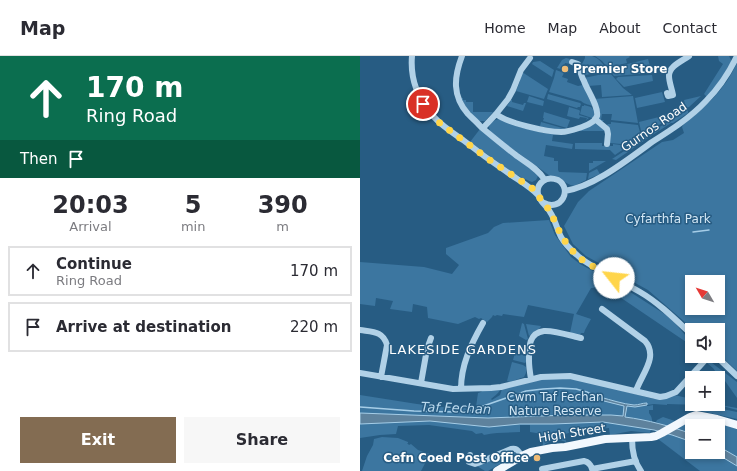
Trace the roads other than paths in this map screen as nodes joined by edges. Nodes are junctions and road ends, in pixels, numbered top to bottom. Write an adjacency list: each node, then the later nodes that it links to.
1 (412, 56): 13 (street)
2 (462, 56): 10 (street)
3 (689, 56): 7 (street)
4 (737, 56): 14 (street, Gurnos Road)
5 (530, 58): 8 (street)
6 (572, 62): 9 (street)
7 (667, 93)
8 (496, 114): 9 (street); 10 (street)
9 (595, 120): 11 (street)
10 (483, 128): 12 (street)
11 (607, 144)
12 (543, 181): 13 (street); 14 (street); 15 (street)
13 (527, 185): 15 (street)
14 (564, 191): 17 (street)
15 (539, 196): 16 (street)
16 (544, 203): 17 (street); 18 (street)
17 (557, 204): 18 (street)
18 (553, 216): 21 (street)
19 (602, 309): 33 (street)
20 (483, 323): 32 (street)
21 (685, 328)
22 (360, 330): 29 (street)
23 (431, 338): 31 (street)
24 (581, 338): 30 (street)
25 (703, 363): 33 (street)
26 (723, 363): 28 (street)
27 (360, 373): 29 (street)
28 (737, 376)
29 (381, 377): 31 (street)
30 (531, 379): 32 (street); 33 (street)
31 (421, 383): 32 (street)
32 (461, 389)
33 (636, 392)
34 (737, 425): 35 (main road, High Street)
35 (632, 438): 37 (main road, High Street); 38 (street)
36 (470, 455): 37 (street)
37 (522, 456): 40 (main road, High Street)
38 (636, 461): 39 (street); 41 (street)
39 (542, 469)
40 (498, 471)
41 (641, 471)

